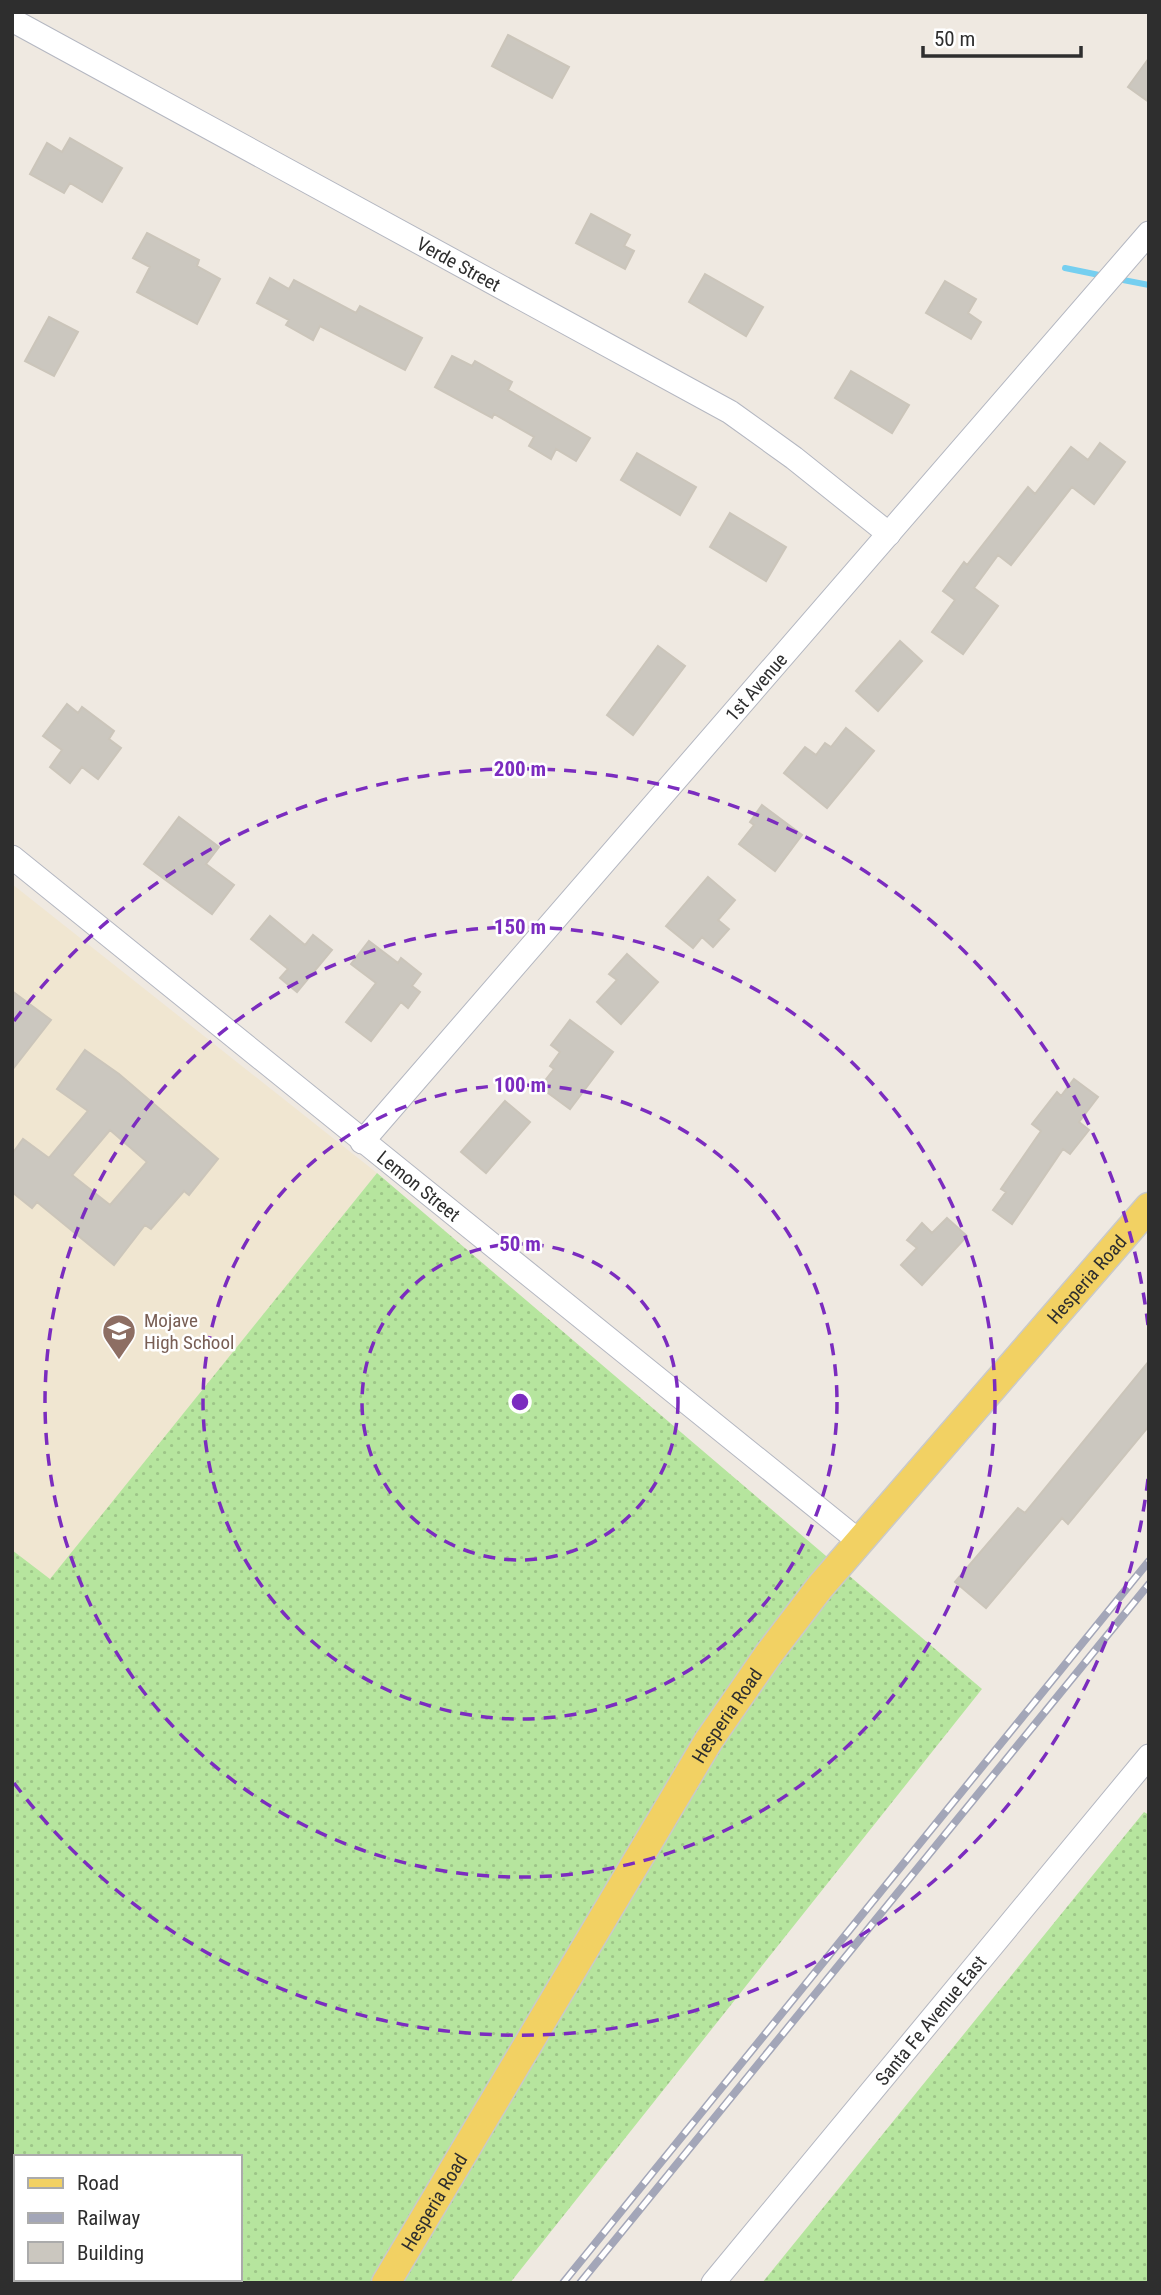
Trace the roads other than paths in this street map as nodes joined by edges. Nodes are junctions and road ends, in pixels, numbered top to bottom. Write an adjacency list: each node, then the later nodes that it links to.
1 (12, 20): 3 (street, Verde Street)
2 (1149, 233): 3 (street, 1st Avenue)
3 (889, 534): 5 (street, 1st Avenue)
4 (12, 857): 5 (street, Lemon Street)
5 (362, 1142): 7 (street, Lemon Street)
6 (1149, 1207): 7 (main road, Hesperia Road)
7 (860, 1542): 9 (main road, Hesperia Road)
8 (1145, 1768): 10 (street, Santa Fe Avenue East)
9 (386, 2283)
10 (713, 2283)

